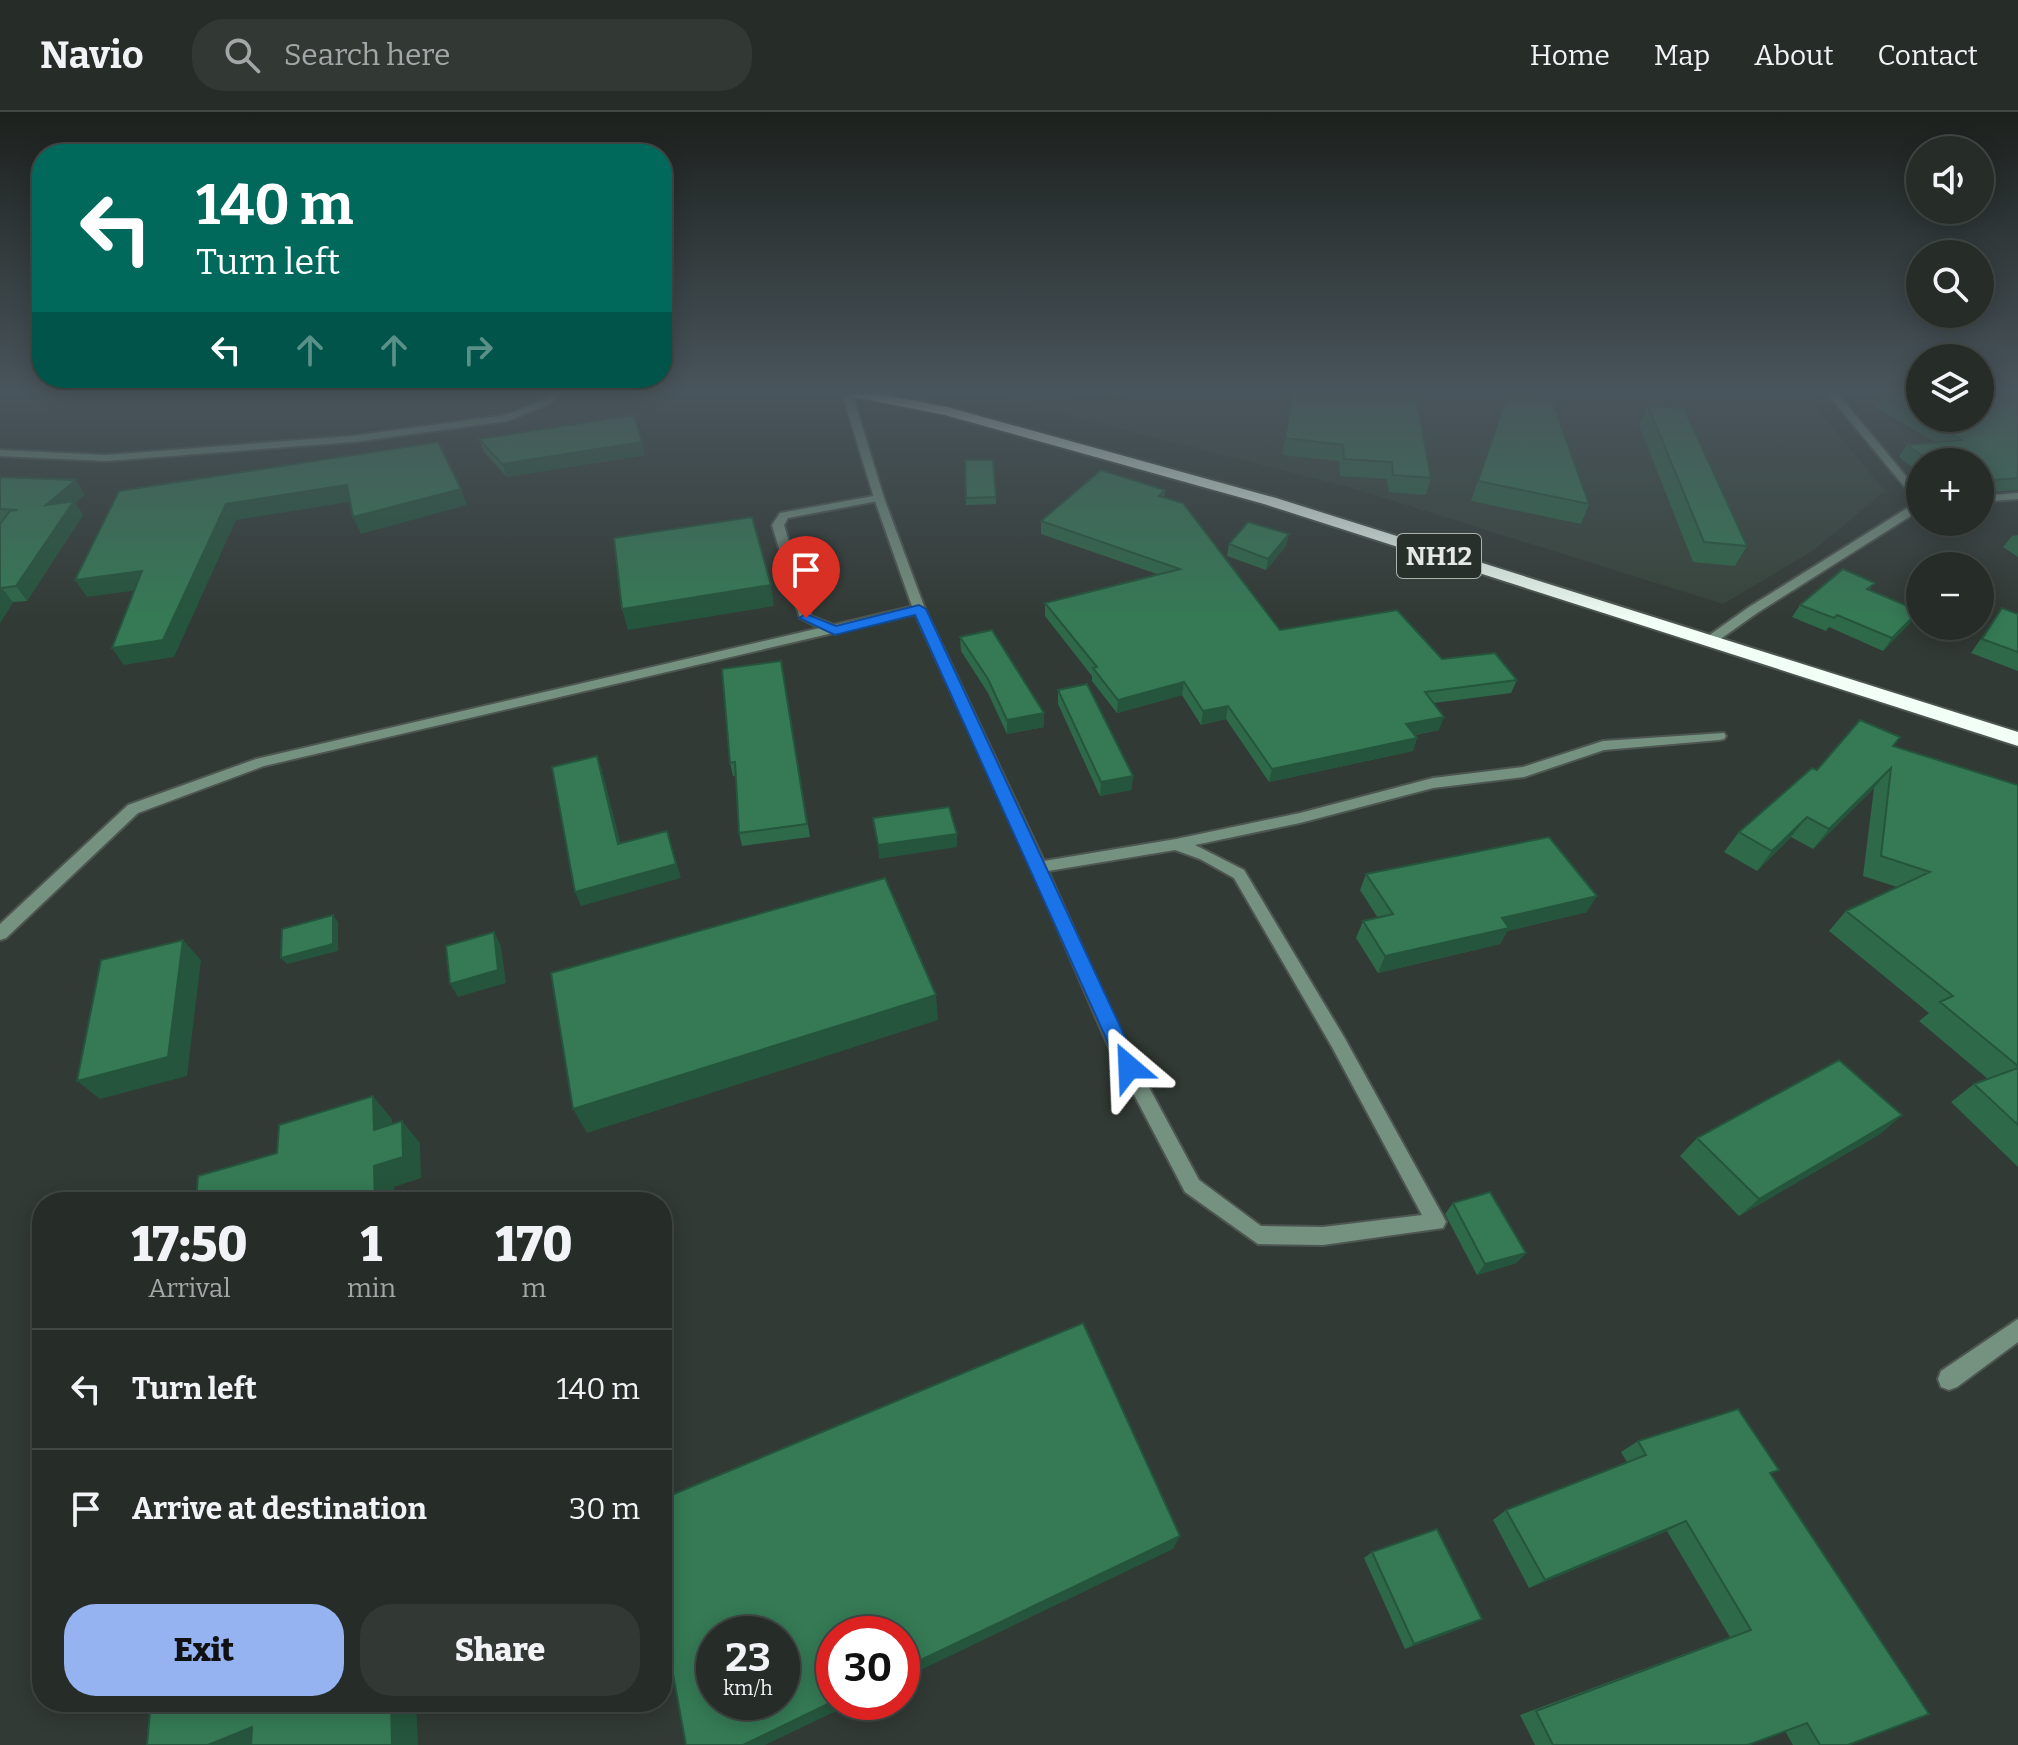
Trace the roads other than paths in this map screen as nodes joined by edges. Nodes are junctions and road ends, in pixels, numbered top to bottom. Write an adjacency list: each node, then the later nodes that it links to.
1 (870, 469): 4 (street)
2 (1156, 469): 9 (highway, NH12)
3 (2018, 496): 5 (street)
4 (879, 498): 7 (street); 8 (street)
5 (1994, 498)
6 (1906, 511): 9 (street)
7 (919, 609): 8 (street); 13 (street)
8 (835, 630): 14 (street)
9 (1708, 642): 11 (highway, NH12)
10 (1719, 736): 12 (street)
11 (2018, 739)
12 (1176, 844): 13 (street); 13 (street)
13 (1039, 867)
14 (0, 934)
15 (2018, 1329): 16 (street)
16 (1949, 1379)

